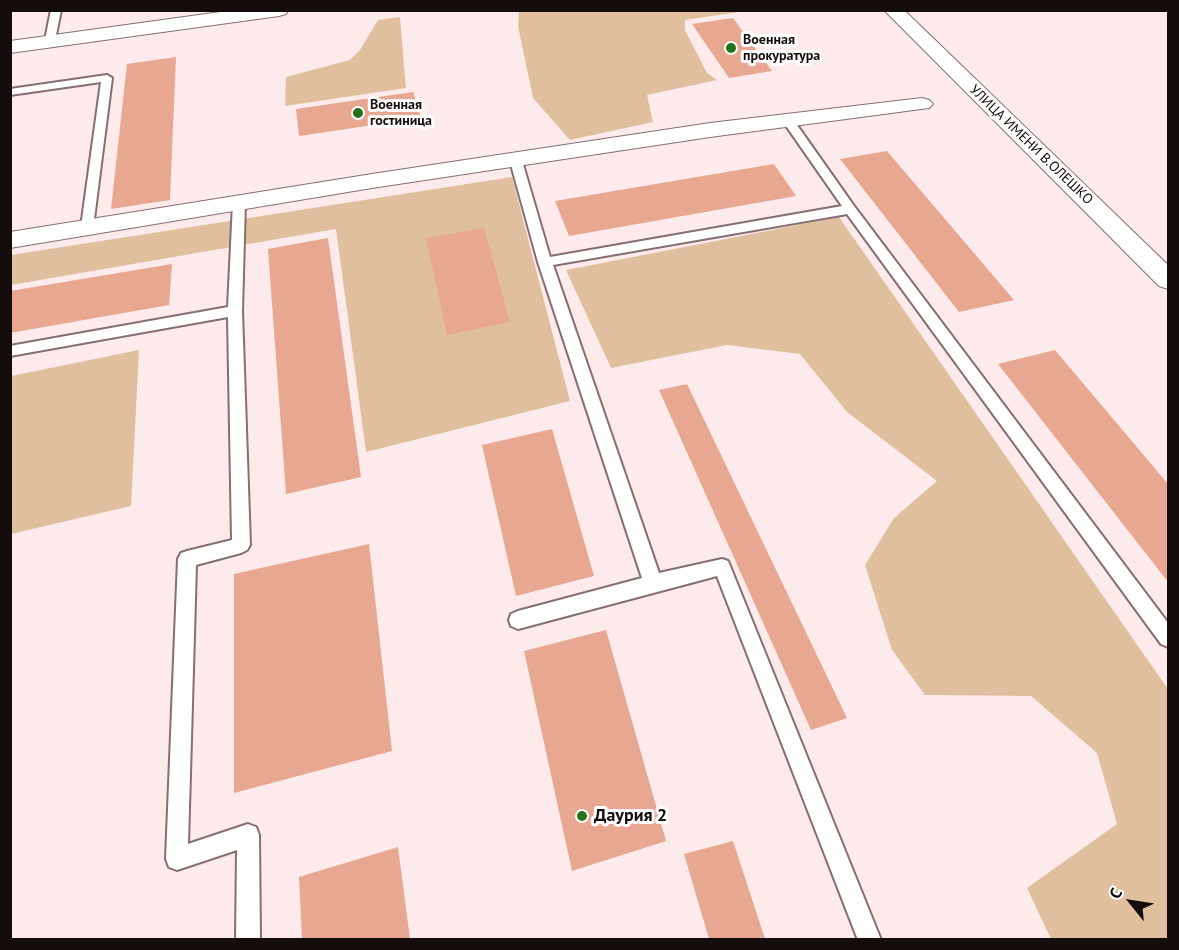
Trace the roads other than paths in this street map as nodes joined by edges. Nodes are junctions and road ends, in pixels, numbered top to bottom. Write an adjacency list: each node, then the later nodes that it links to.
1 (56, 10): 4 (lane)
2 (279, 10): 4 (street)
3 (893, 10): 15 (street, УЛИЦА ИМЕНИ В.ОЛЕШКО)
4 (50, 40): 5 (street)
5 (10, 46)
6 (10, 92): 12 (lane)
7 (922, 104): 8 (street)
8 (788, 120): 9 (street); 11 (lane)
9 (516, 161): 10 (street); 14 (lane)
10 (239, 203): 12 (street); 16 (lane)
11 (850, 209): 14 (lane); 20 (lane)
12 (87, 227): 13 (street)
13 (10, 240)
14 (545, 262): 18 (lane)
15 (1168, 280)
16 (235, 311): 17 (lane); 21 (lane)
17 (10, 351)
18 (653, 583): 19 (lane); 22 (lane)
19 (518, 620)
20 (1168, 638)
21 (248, 939)
22 (870, 939)

